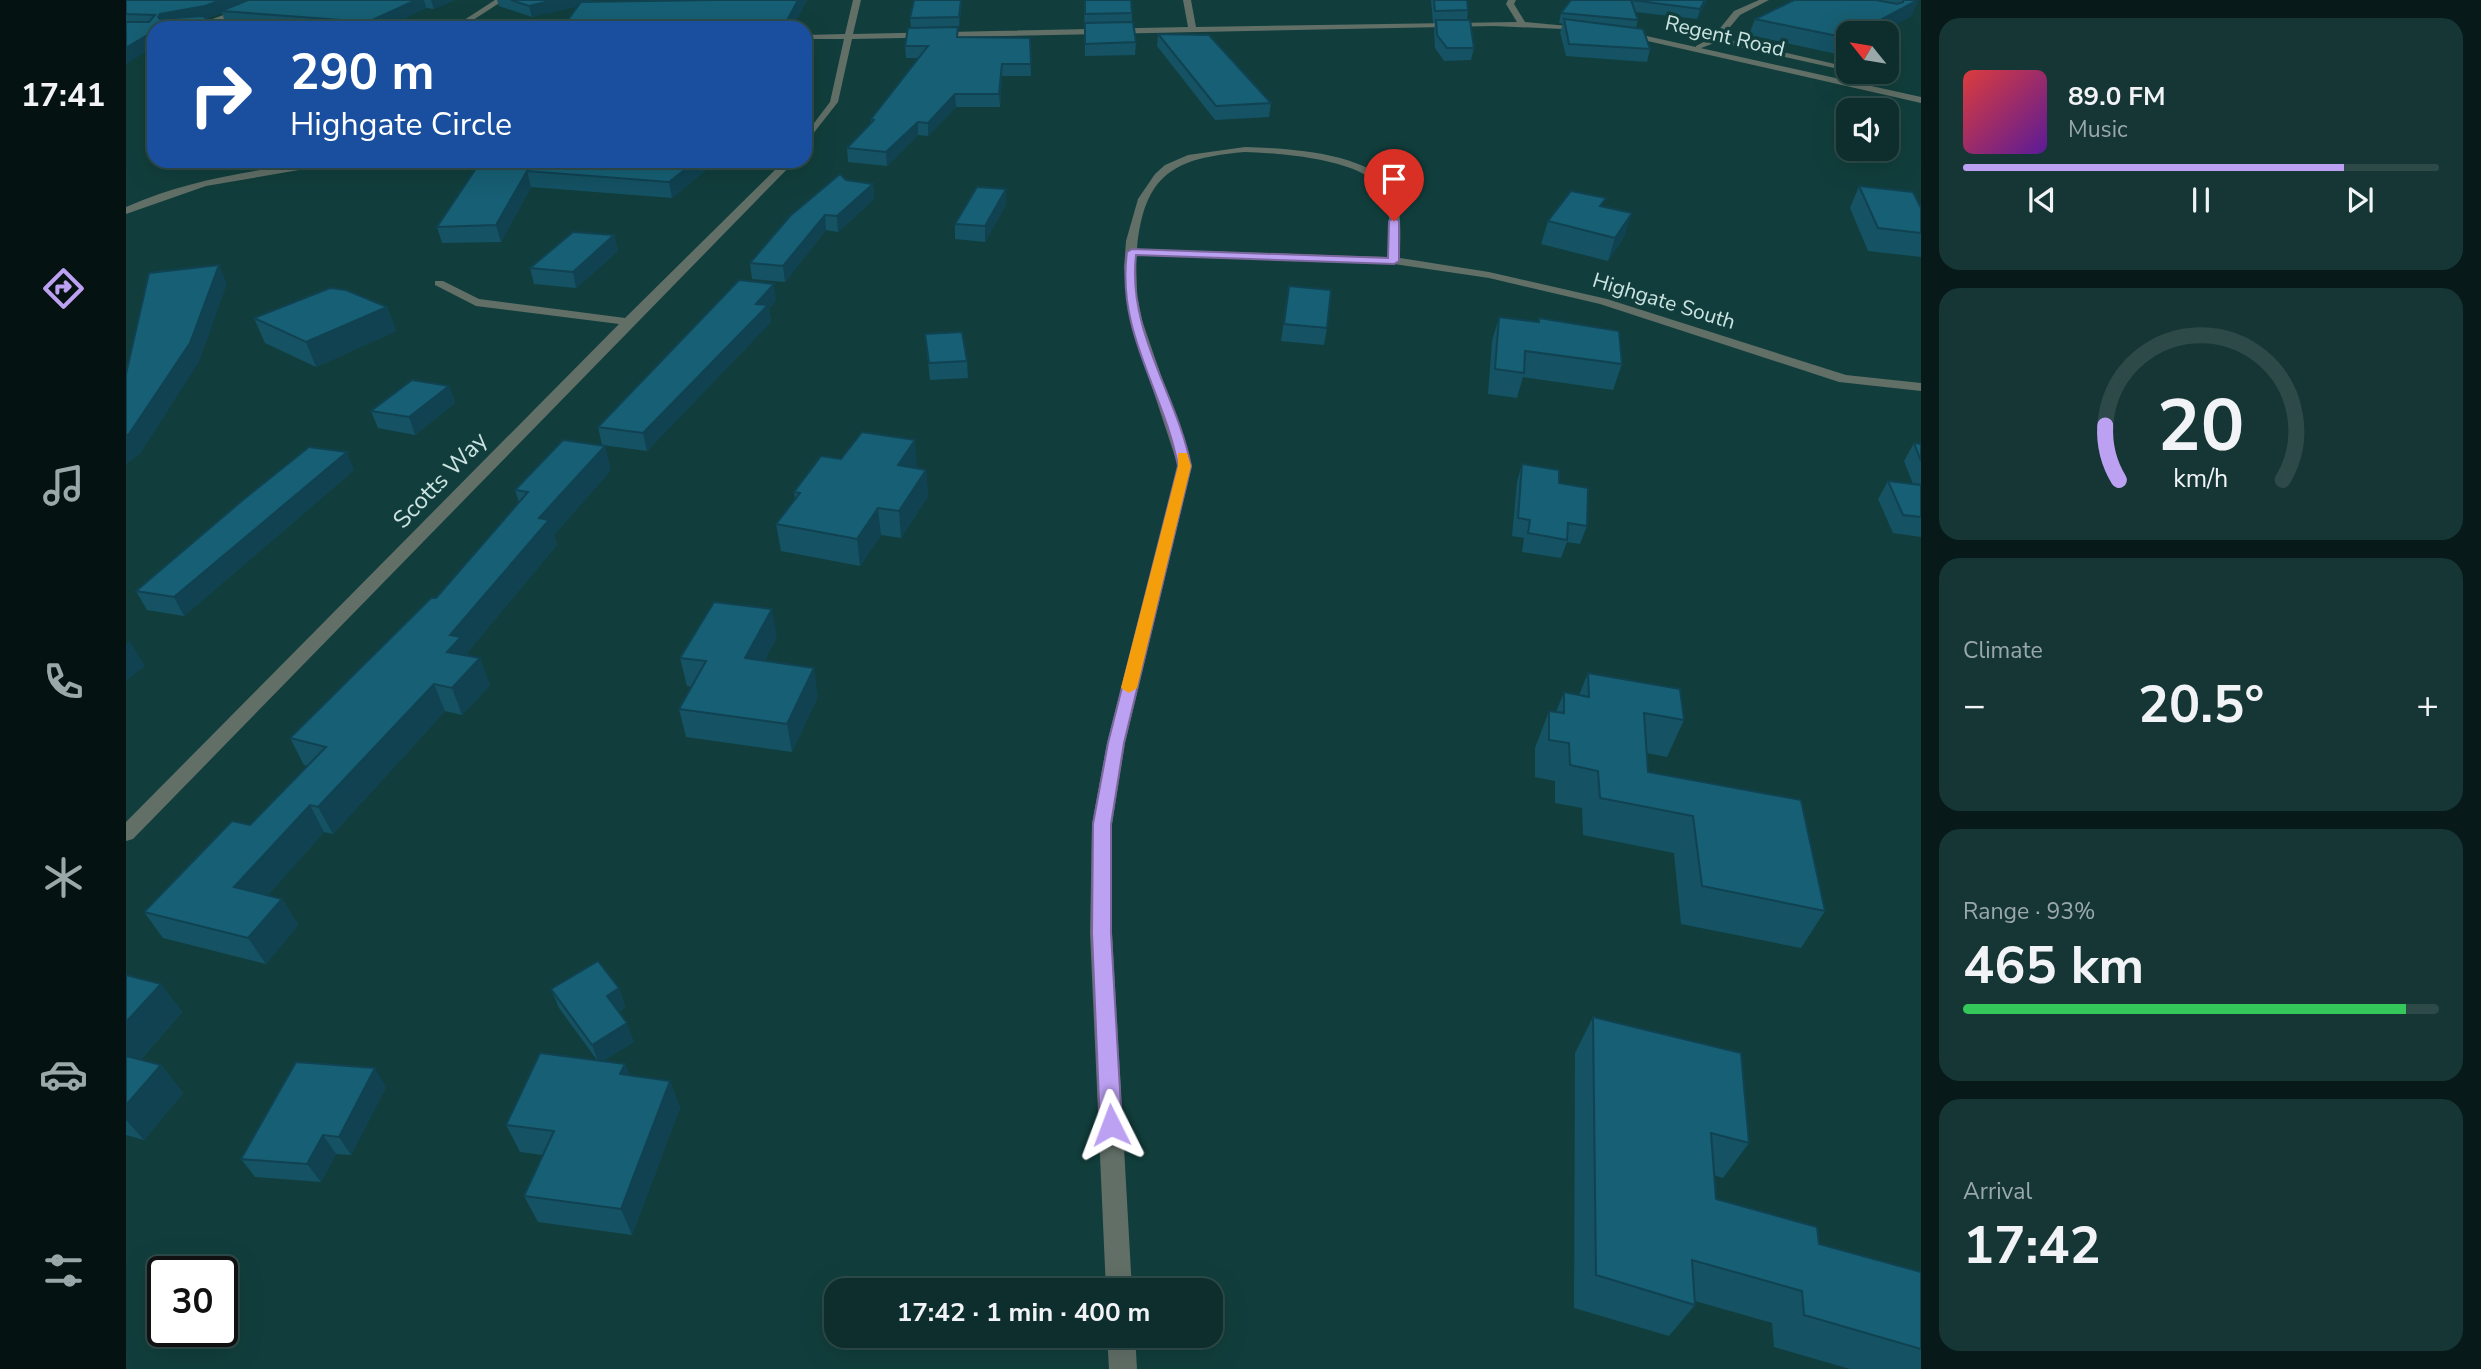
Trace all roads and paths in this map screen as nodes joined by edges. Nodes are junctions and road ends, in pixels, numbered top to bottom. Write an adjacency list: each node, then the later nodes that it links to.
1 (270, 0): 7 (street)
2 (500, 0): 8 (street)
3 (857, 0): 13 (street)
4 (1187, 0): 10 (street)
5 (1512, 0): 9 (street)
6 (1765, 0): 15 (street)
7 (214, 21)
8 (467, 21)
9 (1524, 26): 10 (street); 11 (street)
10 (1192, 28): 13 (street)
11 (1597, 30)
12 (1608, 31): 16 (street, Regent Road)
13 (850, 36): 14 (street); 21 (street)
14 (812, 37)
15 (1716, 39): 16 (street); 17 (street)
16 (1699, 48): 18 (street, Regent Road)
17 (1836, 66)
18 (1836, 80)
19 (1852, 84): 20 (street, Regent Road)
20 (1921, 100)
21 (812, 132)
22 (287, 168): 24 (street)
23 (783, 168): 28 (street, Scotts Way)
24 (126, 211)
25 (1132, 252): 26 (street, Highgate South); 26 (street); 31 (street)
26 (1394, 261): 29 (street, Highgate South)
27 (439, 283): 28 (street)
28 (628, 321): 30 (street, Scotts Way)
29 (1921, 387)
30 (126, 834)
31 (1118, 1278)
32 (1122, 1348): 33 (street)
33 (1123, 1369)

